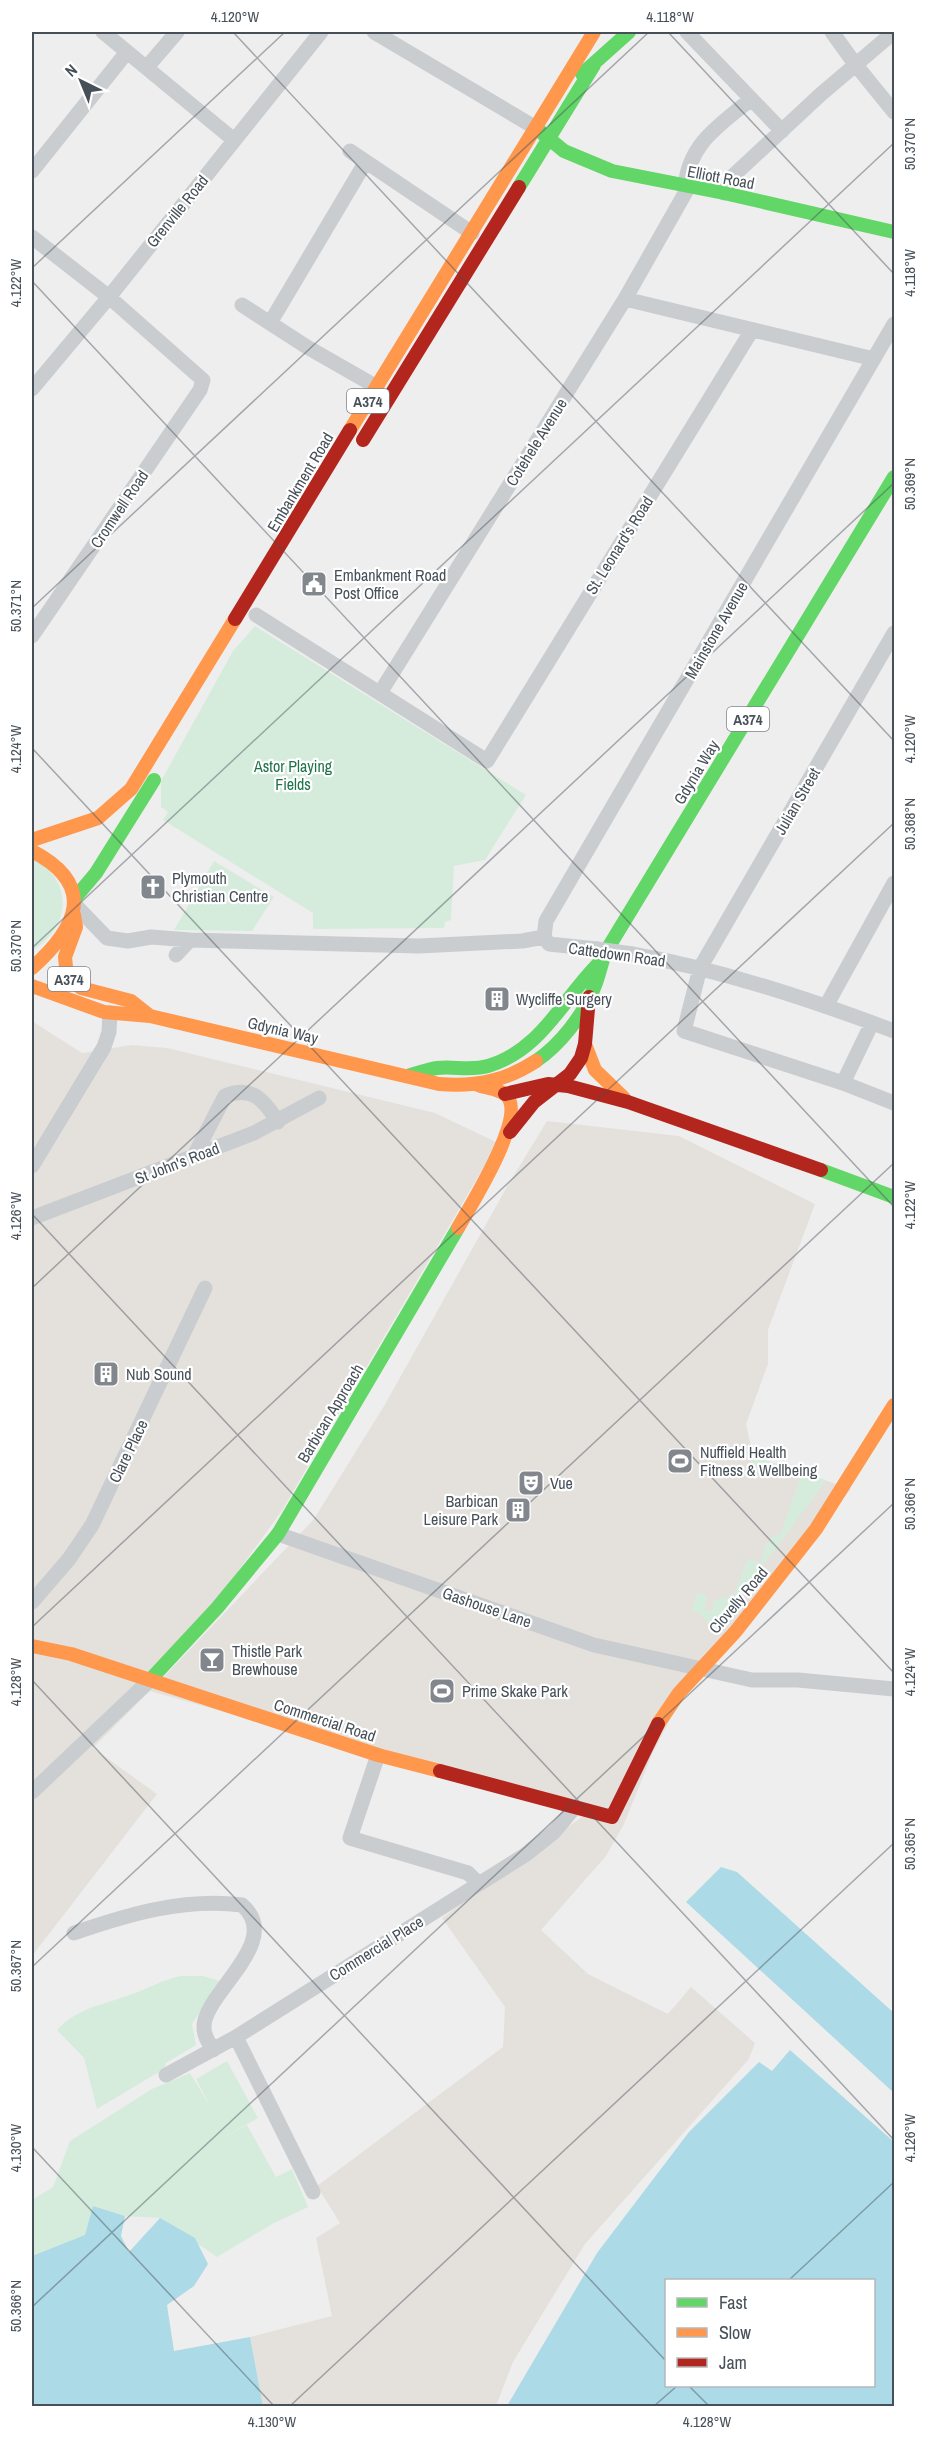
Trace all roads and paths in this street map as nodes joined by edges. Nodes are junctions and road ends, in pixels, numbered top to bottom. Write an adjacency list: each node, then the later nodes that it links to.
1 (103, 32): 10 (street)
2 (177, 32): 13 (street)
3 (321, 32): 20 (street, Grenville Road)
4 (374, 32): 17 (street)
5 (594, 32): 14 (main road, Embankment Road / A374)
6 (629, 32): 12 (main road)
7 (687, 32): 15 (street)
8 (832, 32): 11 (street)
9 (894, 32): 11 (street)
10 (127, 52): 13 (street); 23 (street)
11 (855, 64): 16 (street); 18 (street)
12 (594, 65): 14 (main road, A374); 19 (main road, Embankment Road / A374)
13 (147, 67): 20 (street)
14 (559, 90): 17 (main road, Embankment Road / A374)
15 (751, 99): 18 (street); 24 (street, Cotehele Avenue)
16 (894, 112)
17 (537, 128): 19 (main road, Elliott Road); 26 (main road, Embankment Road / A374)
18 (782, 131): 25 (street)
19 (549, 137): 24 (main road, Elliott Road); 38 (main road, Embankment Road / A374)
20 (234, 140): 29 (street, Grenville Road)
21 (350, 151): 22 (street)
22 (365, 163): 26 (street); 32 (street)
23 (32, 171)
24 (687, 188): 25 (main road, Elliott Road); 30 (street, Cotehele Avenue)
25 (724, 193): 27 (main road, Elliott Road)
26 (472, 232): 36 (main road, Embankment Road / A374)
27 (894, 232)
28 (32, 237): 29 (street)
29 (109, 297): 37 (street, Grenville Road); 43 (street, Cromwell Road)
30 (625, 299): 34 (street); 44 (street, Cotehele Avenue)
31 (242, 305): 32 (street)
32 (270, 323): 36 (street)
33 (894, 324): 35 (street, Mainstone Avenue)
34 (752, 330): 35 (street); 44 (street, St. Leonard's Road)
35 (874, 359): 50 (street, Mainstone Avenue)
36 (377, 387): 46 (main road, Embankment Road / A374)
37 (32, 389)
38 (354, 455)
39 (894, 477): 53 (main road, Gdynia Way / A374)
40 (259, 610): 41 (main road); 44 (street)
41 (246, 631)
42 (894, 633): 55 (street, Julian Street)
43 (32, 636)
44 (380, 693)
45 (162, 768): 49 (main road)
46 (32, 840)
47 (32, 851): 49 (main road)
48 (894, 883): 60 (street)
49 (75, 906): 51 (street, Cattedown Road); 54 (main road); 62 (main road, Gdynia Way / A374)
50 (544, 937): 51 (street, Cattedown Road); 55 (street, Cattedown Road, bridge)
51 (190, 940): 52 (street)
52 (176, 955)
53 (601, 961): 57 (main road, Gdynia Way / A374); 66 (main road, Gdynia Way / A374)
54 (32, 968)
55 (700, 968): 60 (street, Cattedown Road); 67 (street, Julian Street)
56 (32, 986): 59 (main road, Gdynia Way / A374)
57 (589, 997): 65 (main road, Barbican Approach); 68 (main road, Gdynia Way / A374)
58 (32, 998): 59 (main road, A374)
59 (79, 1005): 61 (main road, Gdynia Way / A374)
60 (826, 1006): 63 (street, Cattedown Road)
61 (110, 1013): 62 (main road, Gdynia Way / A374); 77 (street)
62 (150, 1016): 66 (main road, Gdynia Way)
63 (872, 1023): 64 (street, Cattedown Road); 67 (street)
64 (894, 1031)
65 (585, 1044): 69 (main road, Barbican Approach); 72 (main road)
66 (410, 1075): 68 (main road, Gdynia Way / A374)
67 (843, 1083): 73 (street)
68 (477, 1085): 70 (main road)
69 (558, 1085): 70 (main road); 72 (main road); 75 (main road, Barbican Approach)
70 (505, 1094): 75 (main road, Barbican Approach)
71 (319, 1098): 74 (street, St John's Road)
72 (628, 1102): 78 (main road)
73 (894, 1103)
74 (278, 1122): 76 (street, St John's Road); 76 (street)
75 (505, 1140): 82 (main road, Barbican Approach)
76 (194, 1156): 79 (street, St John's Road)
77 (32, 1166)
78 (892, 1198)
79 (32, 1218)
80 (206, 1288): 83 (street, Clare Place)
81 (894, 1405): 85 (main road, Clovelly Road)
82 (278, 1534): 85 (street, Gashouse Lane); 86 (main road, Barbican Approach)
83 (32, 1602)
84 (32, 1646): 86 (main road, Commercial Road)
85 (699, 1670): 87 (street, Gashouse Lane); 91 (main road, Clovelly Road)
86 (150, 1680): 88 (main road, Commercial Road); 89 (street)
87 (894, 1689)
88 (378, 1755): 90 (main road, Commercial Road); 92 (street)
89 (32, 1792)
90 (575, 1807): 91 (main road, Commercial Road); 92 (street, Commercial Place)
91 (612, 1817)
92 (478, 1883): 94 (street, Commercial Place)
93 (74, 1933): 95 (street)
94 (236, 2037): 95 (street, Commercial Place); 97 (street)
95 (213, 2050): 96 (street, Commercial Place)
96 (166, 2075)
97 (313, 2192)

